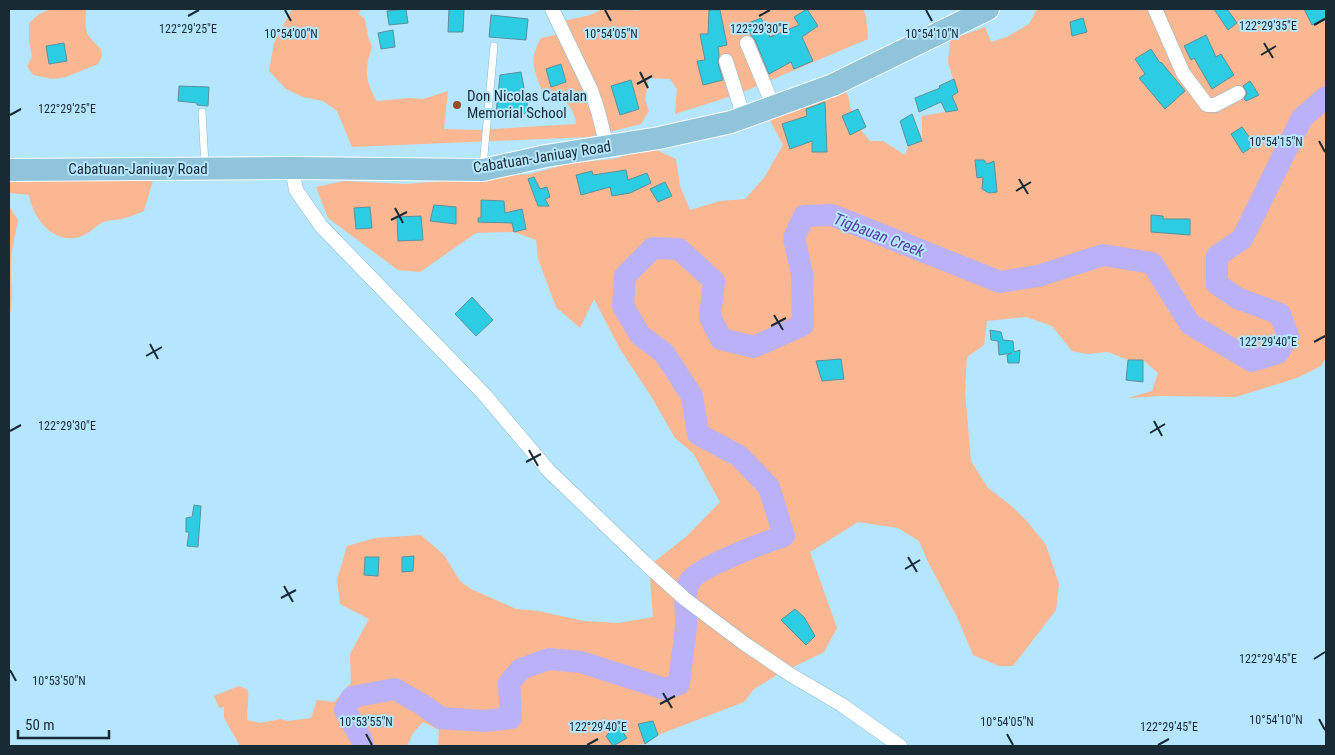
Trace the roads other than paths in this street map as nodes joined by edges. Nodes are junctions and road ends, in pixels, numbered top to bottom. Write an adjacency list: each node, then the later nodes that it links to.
1 (552, 9): 11 (street)
2 (988, 9): 8 (main road, Cabatuan-Janiuay Road)
3 (1155, 9): 7 (street)
4 (747, 43): 8 (street)
5 (494, 46): 15 (lane)
6 (726, 61): 10 (street)
7 (1238, 93)
8 (774, 108): 10 (main road, Cabatuan-Janiuay Road)
9 (202, 112): 12 (lane)
10 (744, 118): 11 (main road, Cabatuan-Janiuay Road)
11 (607, 147): 15 (main road, Cabatuan-Janiuay Road)
12 (206, 168): 13 (main road, Cabatuan-Janiuay Road); 14 (main road, Cabatuan-Janiuay Road)
13 (292, 168): 15 (main road, Cabatuan-Janiuay Road); 16 (street)
14 (9, 170)
15 (483, 170)
16 (900, 746)

